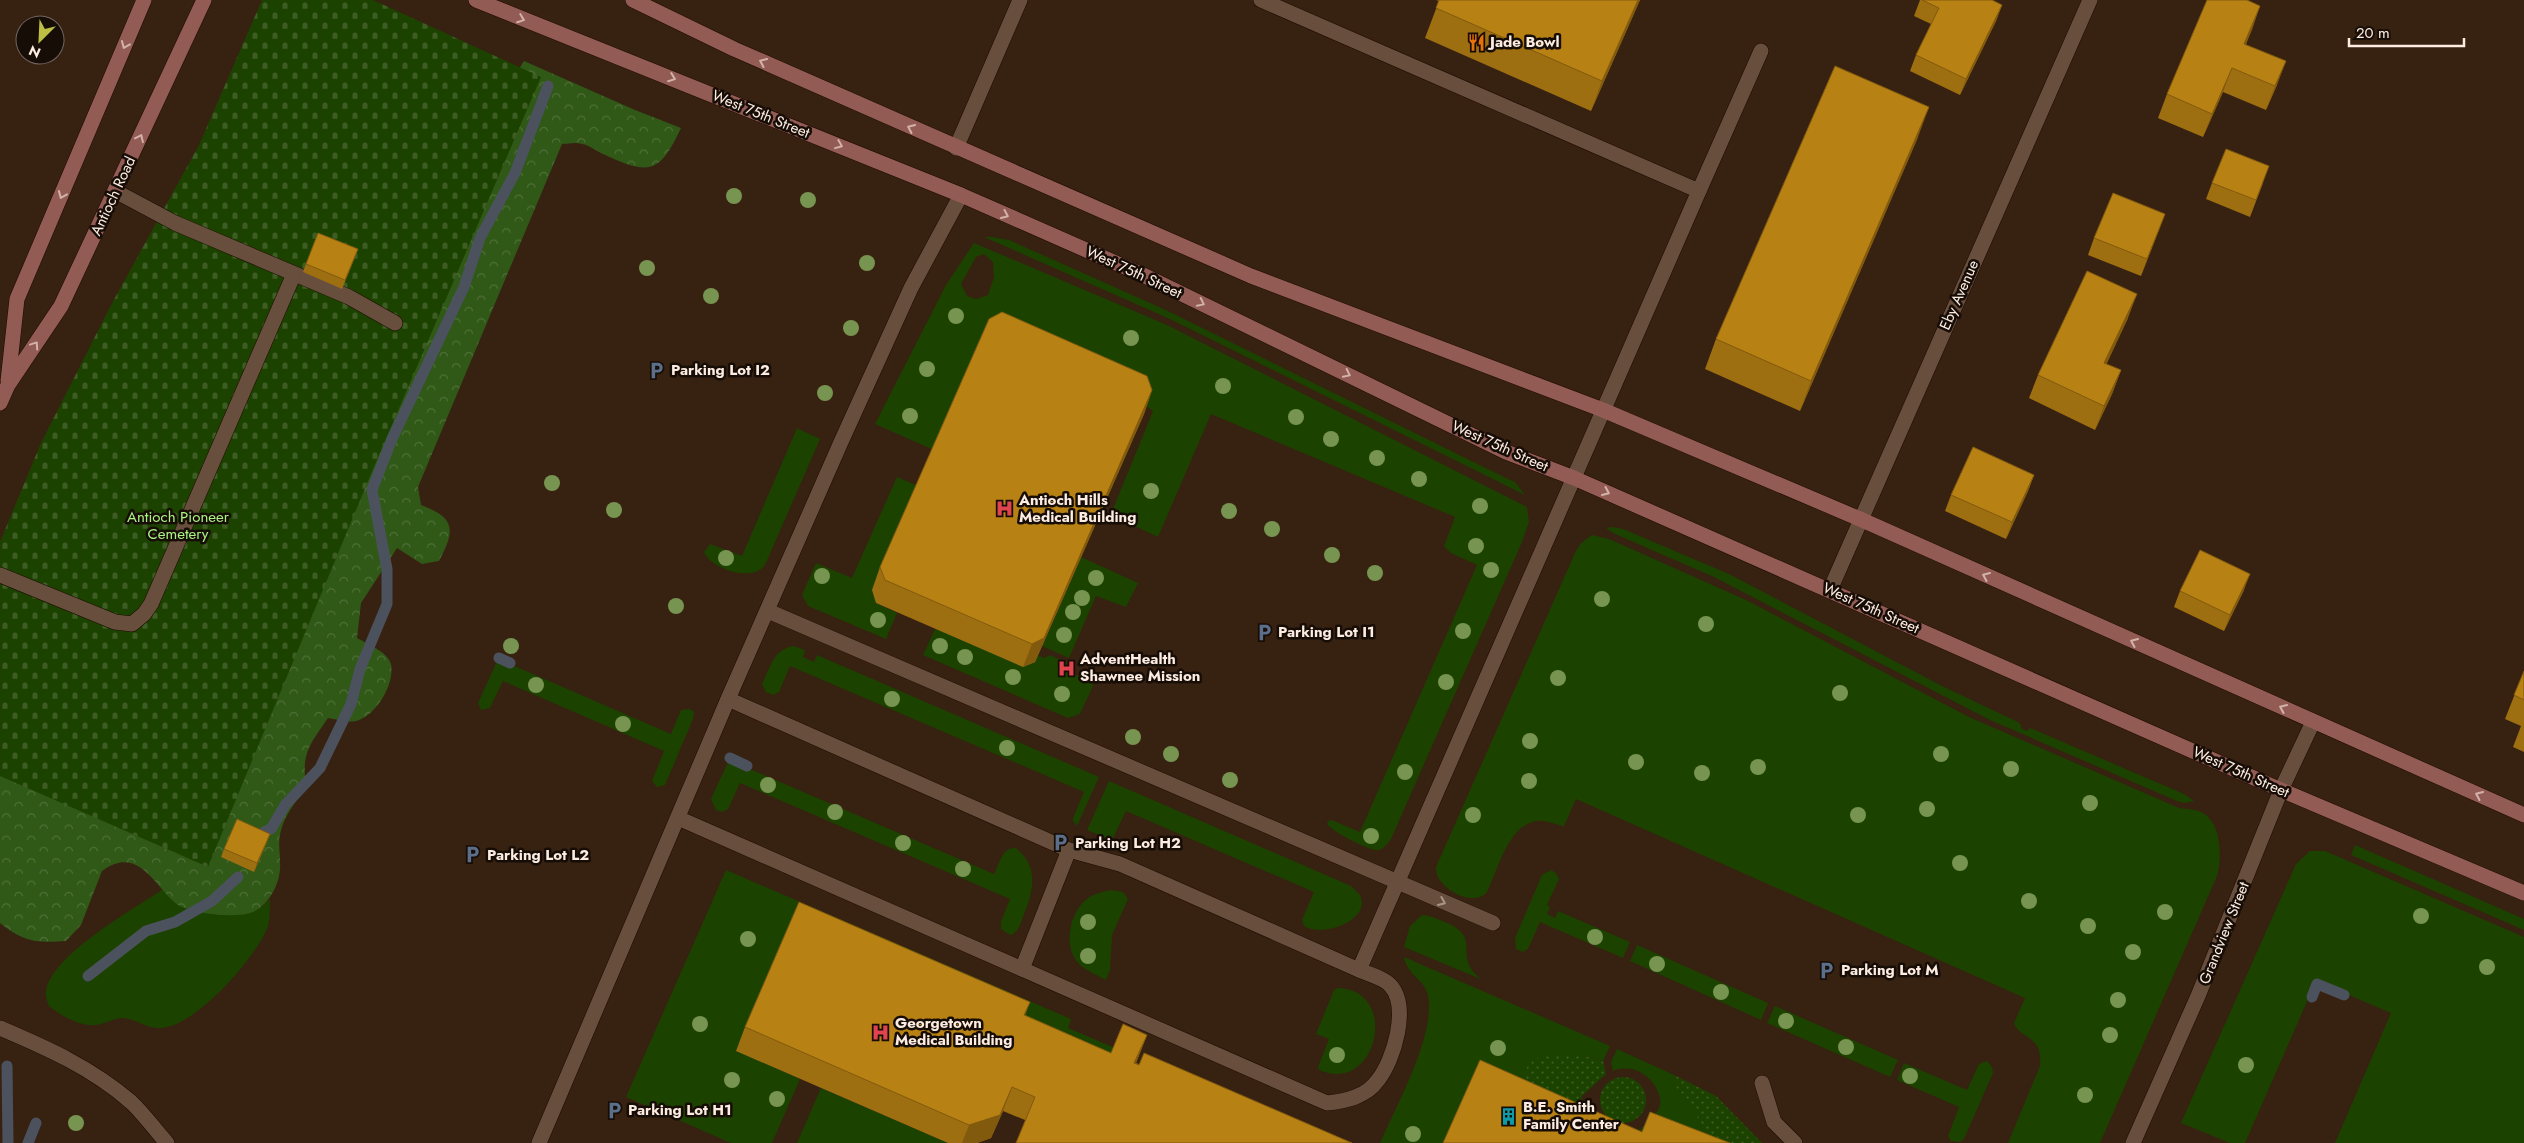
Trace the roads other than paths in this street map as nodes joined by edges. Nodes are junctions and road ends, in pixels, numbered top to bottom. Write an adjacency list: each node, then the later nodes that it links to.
1 (144, 0): 15 (main road, Antioch Road, one-way to 15)
2 (204, 0): 10 (main road, Antioch Road, one-way to 2)
3 (476, 0): 12 (main road, West 75th Street, one-way to 12)
4 (633, 0): 9 (main road, one-way to 4)
5 (1020, 0): 9 (street)
6 (1260, 0): 11 (street)
7 (2090, 0): 19 (street, Eby Avenue)
8 (1761, 51): 11 (street)
9 (956, 148): 17 (main road)
10 (115, 191): 13 (street); 15 (main road, Antioch Road, one-way to 10)
11 (1699, 191): 17 (street)
12 (961, 195): 18 (main road, West 75th Street, one-way to 18); 22 (street)
13 (294, 274): 14 (street); 20 (street)
14 (395, 324)
15 (4, 384): 16 (main road, Antioch Road)
16 (0, 403)
17 (1603, 410): 18 (street); 19 (main road)
18 (1574, 478): 21 (main road, West 75th Street, one-way to 21); 29 (street)
19 (1860, 519): 21 (street, Eby Avenue); 24 (main road, one-way to 19)
20 (0, 575)
21 (1830, 590): 25 (main road, West 75th Street)
22 (768, 611): 23 (street); 29 (street)
23 (728, 699): 27 (street); 28 (street)
24 (2313, 722): 25 (street, Grandview Street); 26 (main road, one-way to 24)
25 (2281, 790): 30 (main road, West 75th Street); 39 (street, Grandview Street)
26 (2524, 815)
27 (678, 818): 32 (street); 37 (street)
28 (1069, 850): 32 (street); 33 (street)
29 (1397, 883): 31 (street, one-way to 31); 33 (street)
30 (2524, 893)
31 (1493, 923)
32 (1022, 969): 33 (street)
33 (1359, 970)
34 (0, 1028): 36 (street)
35 (1762, 1083): 38 (street)
36 (167, 1143)
37 (539, 1143)
38 (1795, 1143)
39 (2133, 1143)

